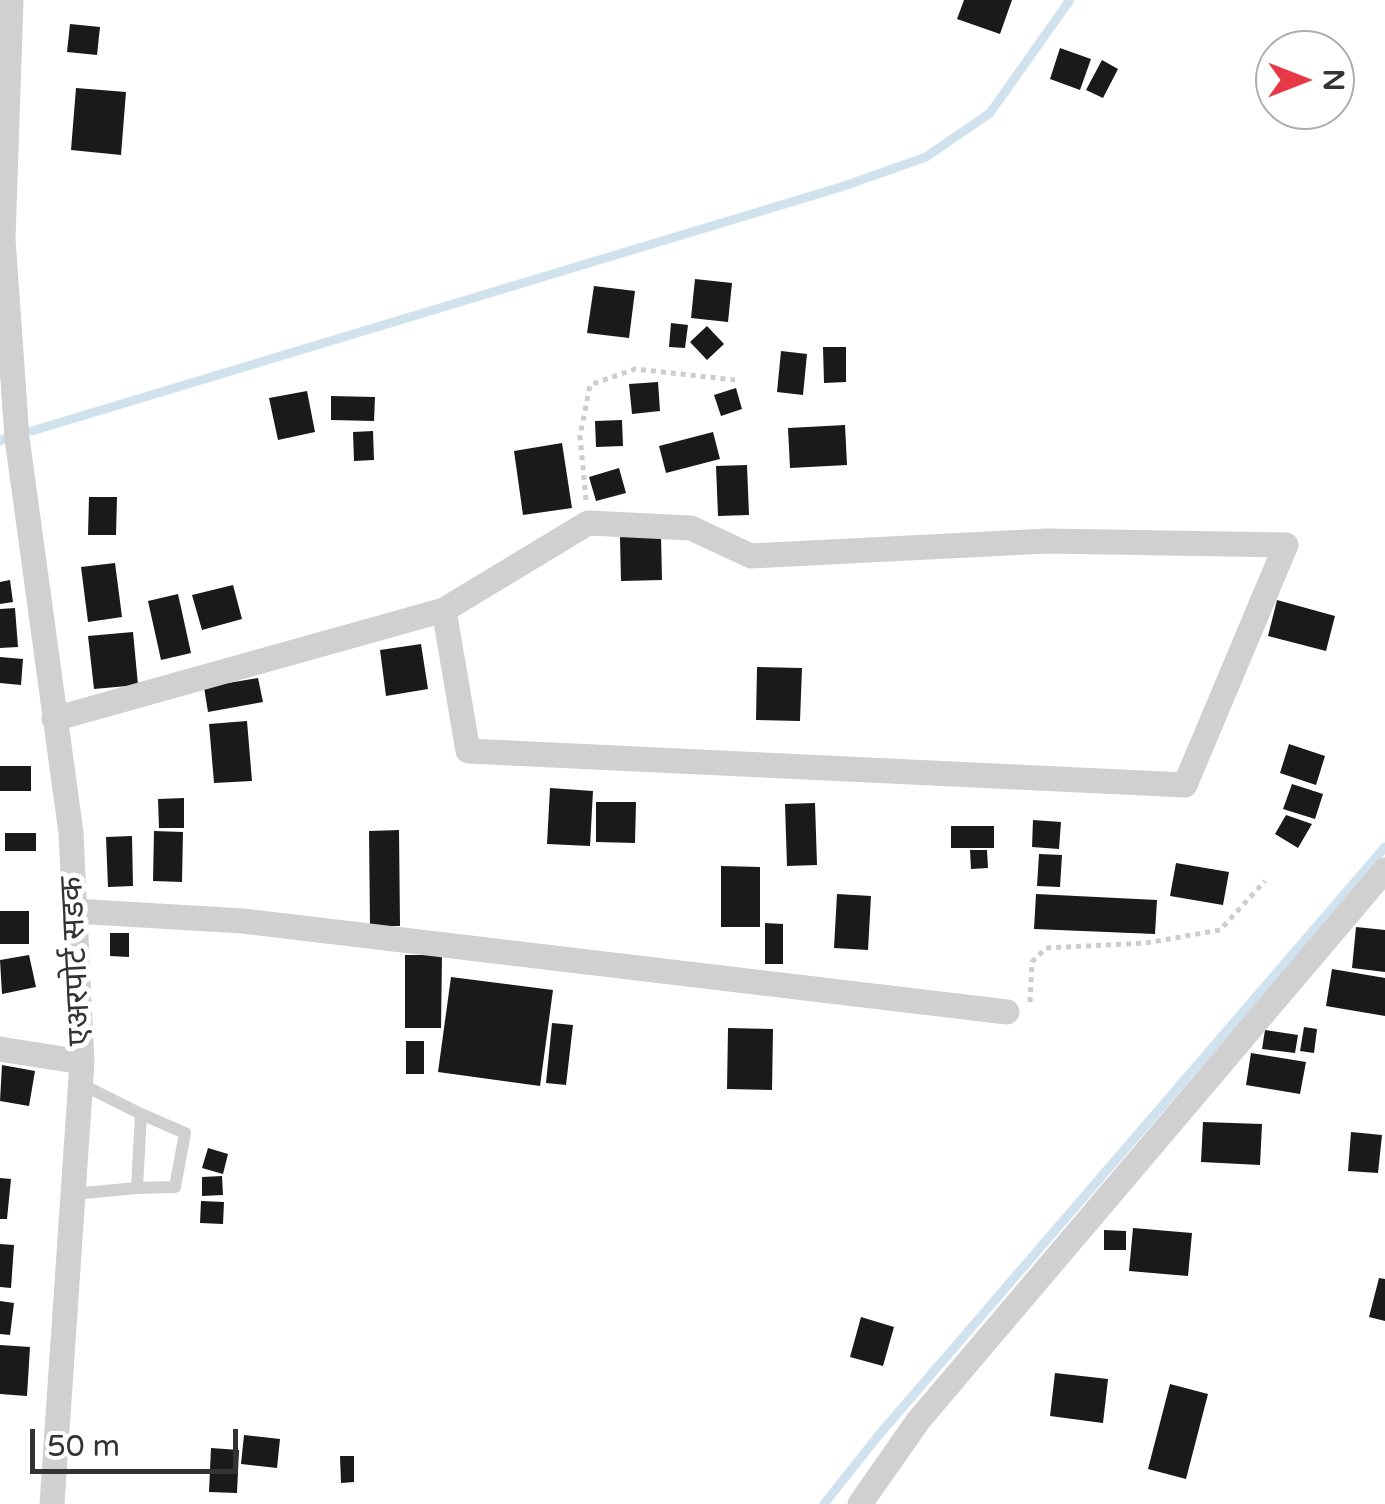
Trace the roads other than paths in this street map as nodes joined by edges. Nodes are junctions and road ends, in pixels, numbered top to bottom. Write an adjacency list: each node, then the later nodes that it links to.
1 (11, 0): 2 (street, एअरपोर्ट सडक)
2 (3, 166): 3 (street, एअरपोर्ट सडक)
3 (11, 434): 5 (street, एअरपोर्ट सडक)
4 (444, 610): 4 (street); 5 (street)
5 (54, 719): 7 (street, एअरपोर्ट सडक)
6 (1385, 870): 15 (street)
7 (74, 911): 8 (street); 10 (street, एअरपोर्ट सडक)
8 (1007, 1012)
9 (0, 1050): 10 (street)
10 (81, 1073): 11 (lane); 13 (street, एअरपोर्ट सडक)
11 (142, 1114): 12 (lane); 12 (lane)
12 (137, 1188): 13 (lane)
13 (73, 1194): 14 (street, एअरपोर्ट सडक)
14 (52, 1504)
15 (860, 1504)

